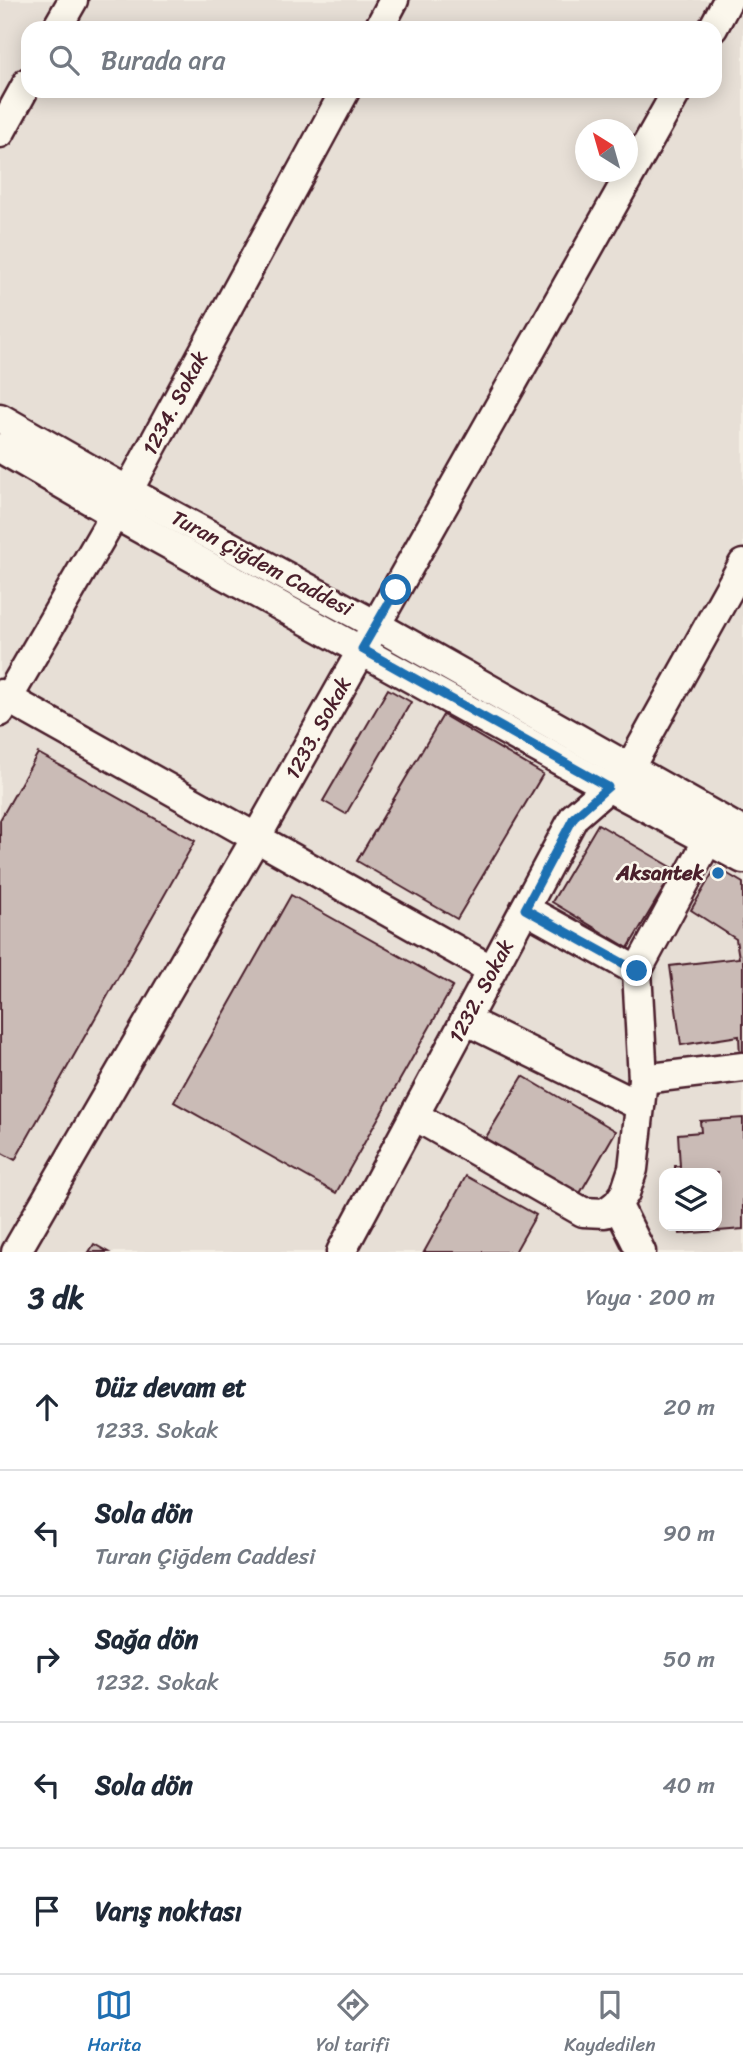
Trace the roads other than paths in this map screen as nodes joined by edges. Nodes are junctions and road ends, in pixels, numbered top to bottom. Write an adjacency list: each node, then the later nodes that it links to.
1 (73, 0): 4 (street)
2 (394, 0): 5 (street)
3 (729, 0): 6 (street)
4 (61, 21)
5 (383, 21)
6 (717, 21)
7 (21, 95): 10 (street)
8 (341, 98): 13 (street, 1234. Sokak)
9 (673, 98): 15 (street, 1233. Sokak)
10 (0, 133)
11 (0, 418): 13 (street, Turan Çiğdem Caddesi)
12 (0, 448): 13 (street, Turan Çiğdem Caddesi)
13 (121, 502): 15 (street, Turan Çiğdem Caddesi); 16 (street, Turan Çiğdem Caddesi); 17 (street, 1234. Sokak)
14 (743, 564): 18 (street, 1232. Sokak)
15 (376, 625): 16 (street, 1233. Sokak); 18 (street, Turan Çiğdem Caddesi)
16 (362, 649): 18 (street, Turan Çiğdem Caddesi); 20 (street, 1233. Sokak)
17 (3, 701): 20 (street)
18 (619, 778): 19 (street, Turan Çiğdem Caddesi); 21 (street, Turan Çiğdem Caddesi); 23 (street, 1232. Sokak)
19 (743, 832)
20 (256, 838): 24 (street); 31 (street, 1233. Sokak)
21 (708, 840): 22 (street, Turan Çiğdem Caddesi); 25 (street)
22 (743, 859)
23 (525, 909): 24 (street, 1232. Sokak); 25 (street)
24 (492, 970): 26 (street, 1232. Sokak)
25 (637, 971): 28 (street)
26 (465, 1020): 28 (street); 29 (street, 1232. Sokak)
27 (743, 1067): 28 (street)
28 (641, 1092): 30 (street)
29 (415, 1116): 30 (street); 32 (street, 1232. Sokak)
30 (617, 1204): 33 (street)
31 (16, 1252)
32 (341, 1252)
33 (640, 1252)

